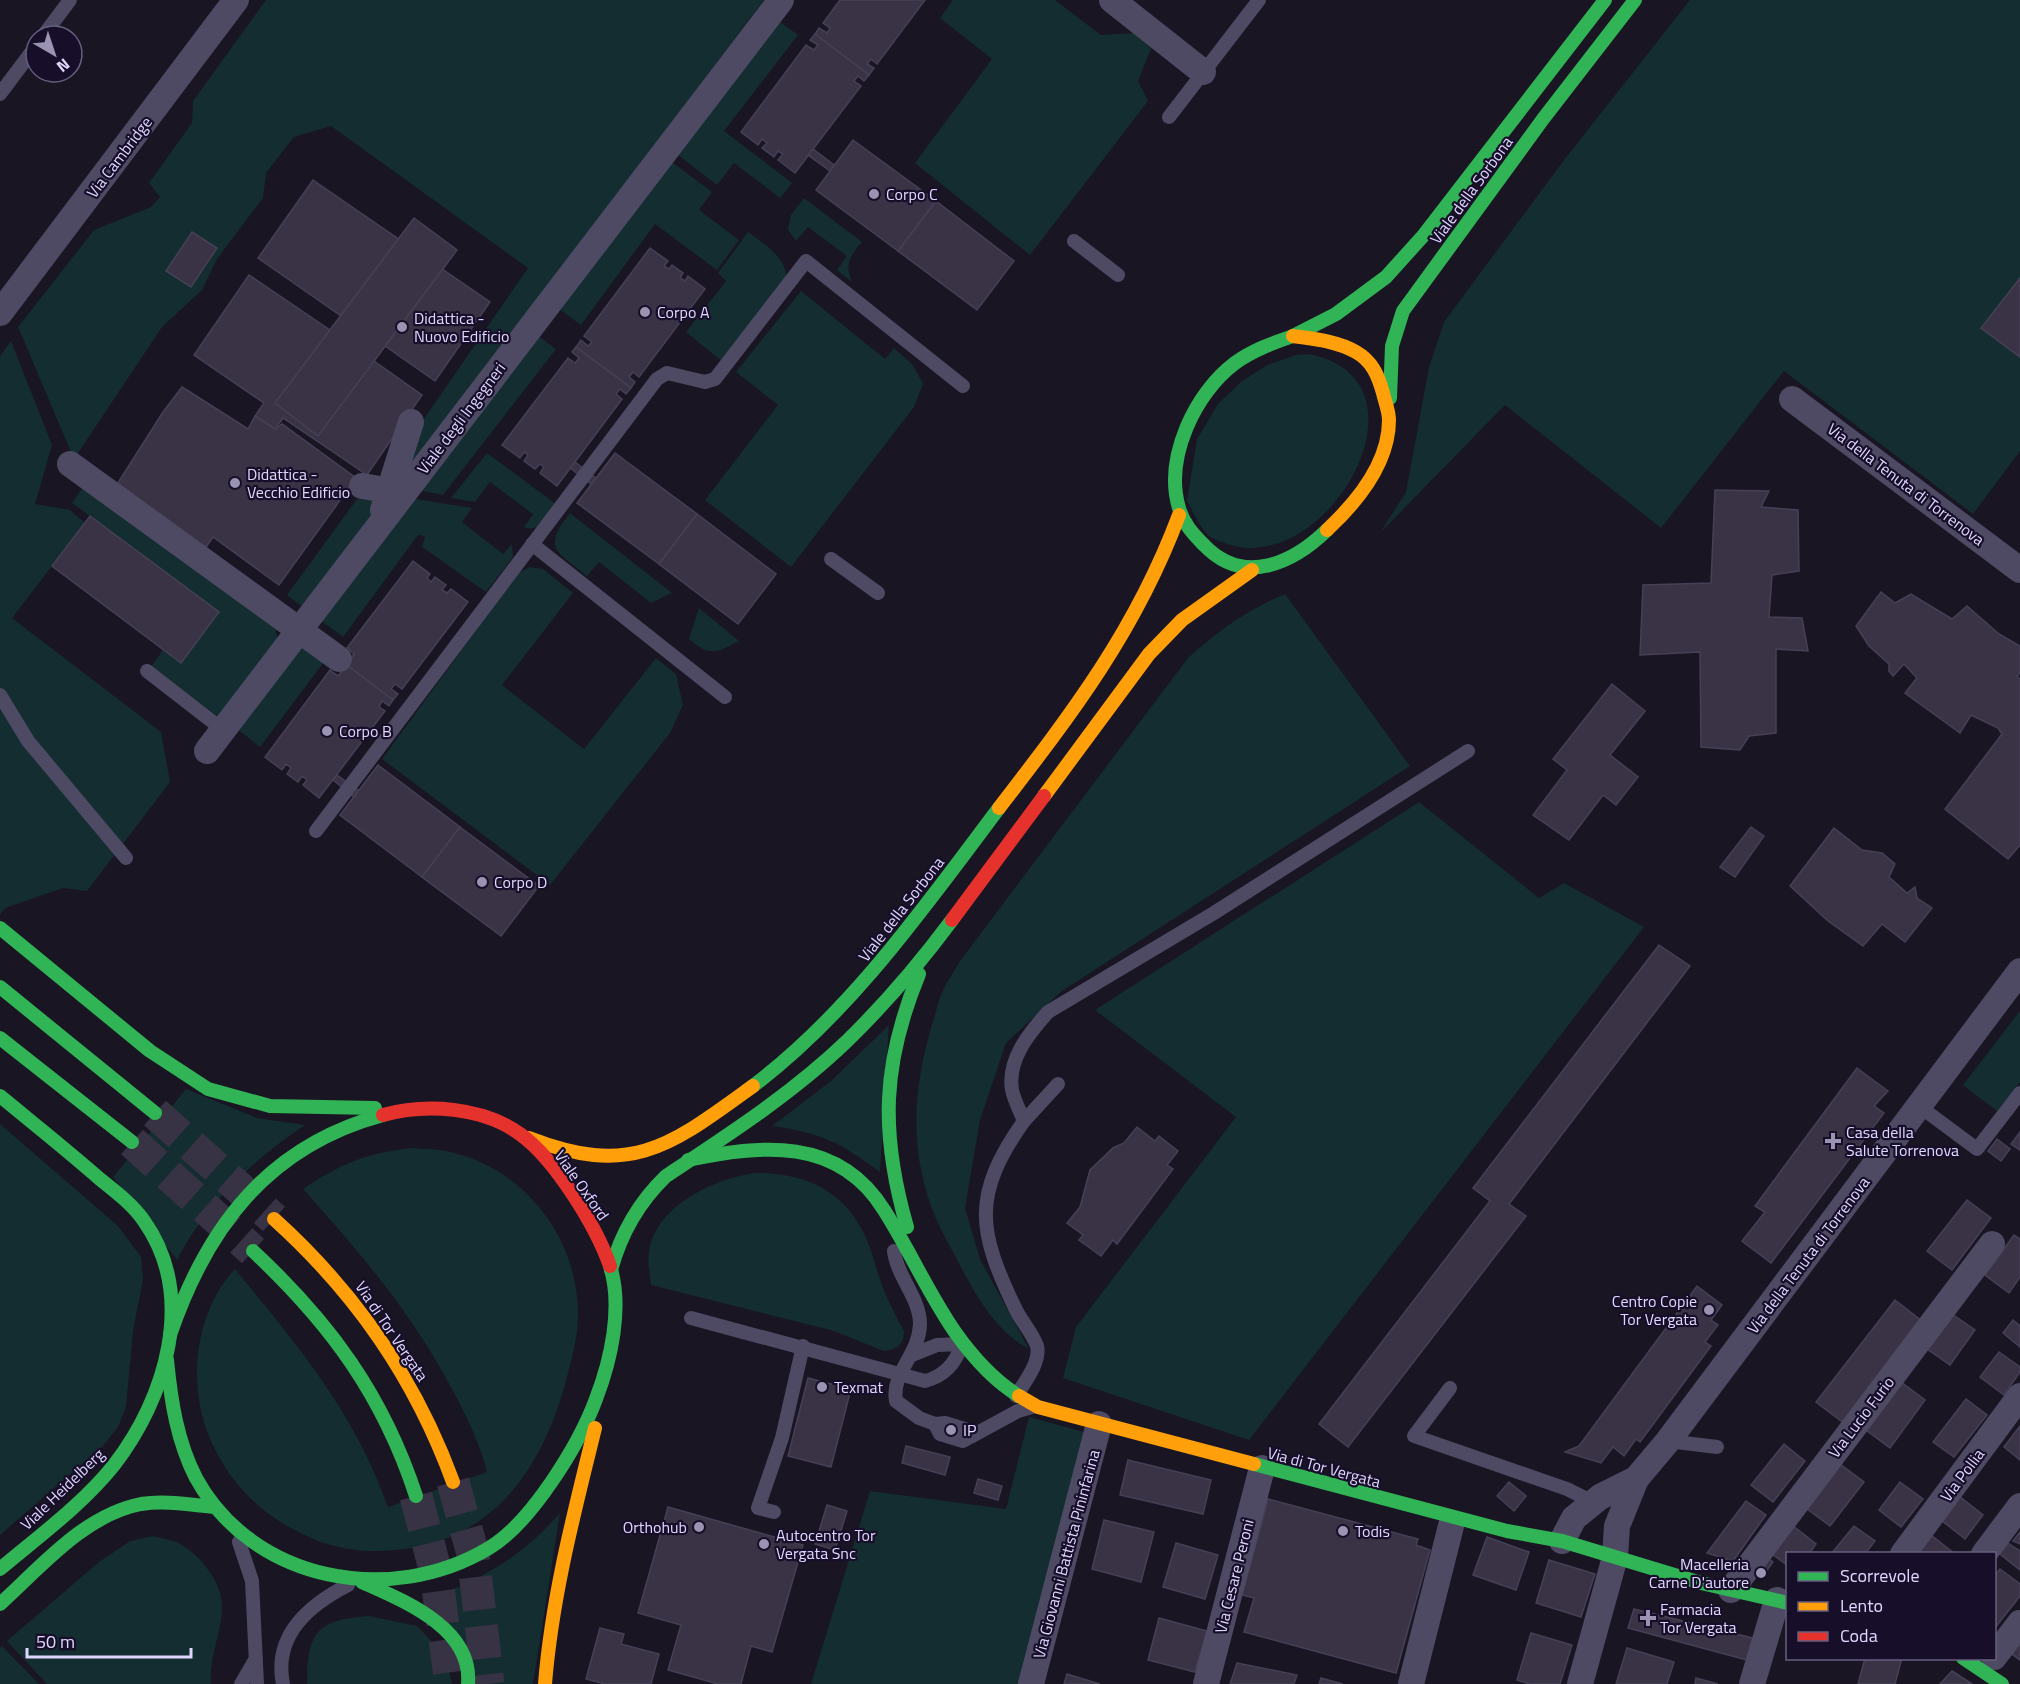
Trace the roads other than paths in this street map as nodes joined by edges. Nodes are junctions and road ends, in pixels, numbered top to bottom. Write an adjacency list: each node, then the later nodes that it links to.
1 (70, 0): 8 (lane)
2 (236, 0): 15 (street, Via Cambridge)
3 (781, 0): 23 (street, Viale degli Ingegneri)
4 (1112, 0): 10 (street)
5 (1258, 0): 10 (lane)
6 (1605, 0): 16 (street, Viale della Sorbona)
7 (1635, 0): 19 (street, Viale della Sorbona)
8 (52, 24)
9 (24, 62): 11 (lane)
10 (1203, 72): 12 (lane)
11 (0, 94)
12 (1169, 117)
13 (1074, 241): 14 (lane)
14 (1118, 275)
15 (0, 313)
16 (1293, 336): 19 (street); 24 (street, Viale della Sorbona)
17 (963, 386): 25 (lane)
18 (1792, 399): 28 (street, Via della Tenuta di Torrenova)
19 (1389, 421): 27 (street, Viale della Sorbona)
20 (411, 422): 23 (street)
21 (70, 464): 30 (street)
22 (362, 486): 23 (street)
23 (396, 492): 30 (street)
24 (1179, 515): 27 (street); 52 (street, Viale della Sorbona)
25 (532, 544): 34 (lane); 38 (lane)
26 (831, 559): 29 (lane)
27 (1252, 570): 41 (street)
28 (2020, 570)
29 (878, 593)
30 (299, 630): 31 (street); 35 (street)
31 (339, 659)
32 (147, 671): 35 (lane)
33 (0, 695): 39 (lane)
34 (725, 697)
35 (223, 730): 36 (street)
36 (207, 751)
37 (1468, 751): 51 (lane)
38 (316, 831)
39 (126, 858)
40 (0, 928): 49 (street)
41 (929, 951): 54 (street); 59 (street, Via di Tor Vergata)
42 (2020, 971): 48 (street, Via della Tenuta di Torrenova)
43 (0, 987): 50 (street)
44 (0, 1038): 53 (street)
45 (1058, 1084): 51 (lane)
46 (2020, 1093): 48 (lane)
47 (0, 1096): 62 (street)
48 (1919, 1106): 74 (street, Via della Tenuta di Torrenova)
49 (428, 1109): 52 (street, Viale Oxford); 62 (street, Viale Oxford)
50 (155, 1113)
51 (1024, 1120): 70 (lane)
52 (522, 1135): 60 (street, Viale Oxford)
53 (132, 1142)
54 (688, 1160): 56 (street, Via di Tor Vergata); 60 (street)
55 (273, 1219): 78 (street, Via di Tor Vergata)
56 (897, 1231): 59 (street, Via di Tor Vergata); 65 (lane)
57 (1992, 1244): 92 (street, Via Lucio Furio)
58 (253, 1251): 79 (street)
59 (916, 1264): 63 (street, Via di Tor Vergata)
60 (611, 1270): 69 (street, Viale Oxford)
61 (691, 1318): 64 (lane)
62 (170, 1335): 66 (street)
63 (962, 1344): 65 (lane); 67 (lane); 70 (street, Via di Tor Vergata)
64 (803, 1346): 67 (lane); 83 (lane)
65 (912, 1355): 67 (lane)
66 (167, 1360): 82 (street); 90 (street, Viale Heidelberg)
67 (899, 1374): 72 (lane)
68 (1450, 1388): 80 (lane)
69 (600, 1396): 91 (street, Viale Oxford); 102 (street)
70 (1016, 1396): 72 (street, Via di Tor Vergata)
71 (2020, 1396): 87 (street, Via Pollia)
72 (1036, 1406): 73 (street, Via di Tor Vergata)
73 (1099, 1425): 76 (street, Via di Tor Vergata); 103 (street, Via Giovanni Battista Pininfarina)
74 (1668, 1442): 75 (lane); 77 (street, Via della Tenuta di Torrenova)
75 (1717, 1447)
76 (1262, 1468): 86 (street, Via di Tor Vergata); 104 (street, Via Cesare Peroni)
77 (1636, 1479): 80 (street, Via della Tenuta di Torrenova); 89 (street, Via della Tenuta di Torrenova)
78 (453, 1482)
79 (416, 1496)
80 (1593, 1502): 86 (street, Via della Tenuta di Torrenova)
81 (2020, 1506): 88 (street)
82 (215, 1507): 85 (street); 94 (street)
83 (774, 1512)
84 (1451, 1526): 105 (street)
85 (232, 1527): 91 (street, Viale Oxford); 97 (lane)
86 (1562, 1541): 89 (street, Via di Tor Vergata)
87 (1904, 1552)
88 (1986, 1552)
89 (1615, 1557): 92 (street, Via di Tor Vergata); 106 (street, Via della Tenuta di Torrenova)
90 (0, 1569)
91 (357, 1580): 100 (lane, Viale Oxford); 101 (street)
92 (1731, 1590): 93 (street, Via di Tor Vergata)
93 (1782, 1602): 107 (street)
94 (0, 1604)
95 (2020, 1623): 96 (street)
96 (1996, 1654)
97 (255, 1660): 98 (lane); 99 (lane)
98 (240, 1684)
99 (259, 1684)
100 (283, 1684)
101 (468, 1684)
102 (545, 1684)
103 (1031, 1684)
104 (1206, 1684)
105 (1411, 1684)
106 (1580, 1684)
107 (1752, 1684)

